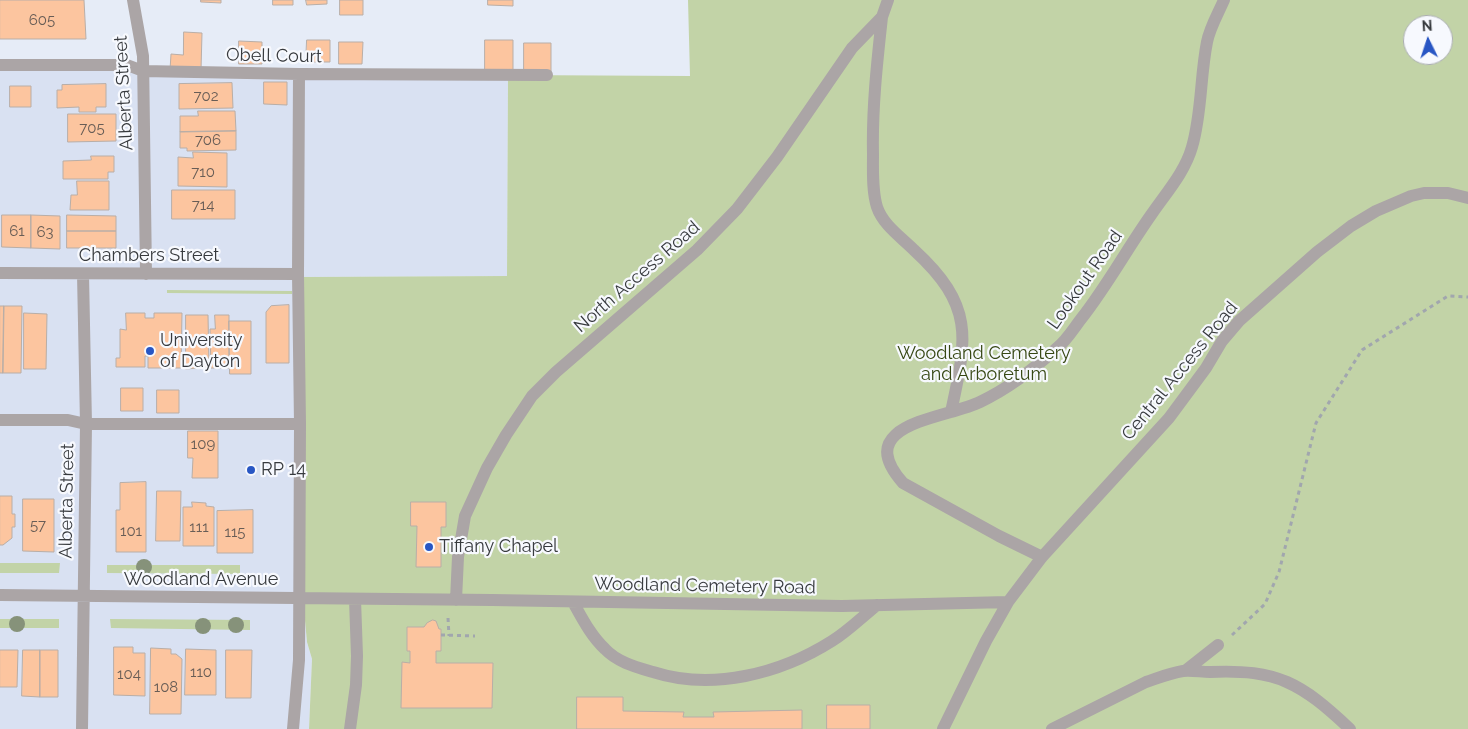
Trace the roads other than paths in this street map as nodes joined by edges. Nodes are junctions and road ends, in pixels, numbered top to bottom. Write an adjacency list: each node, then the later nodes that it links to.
1 (133, 0): 6 (street, Alberta Street)
2 (888, 0): 4 (street, North Access Road)
3 (1224, 0): 14 (street, Lookout Road)
4 (882, 17): 14 (street); 24 (street, North Access Road)
5 (0, 65): 6 (street, Obell Court)
6 (143, 71): 7 (street, Obell Court); 12 (street, Alberta Street)
7 (299, 74): 8 (street, Obell Court); 13 (street)
8 (548, 75)
9 (1468, 198): 18 (street, Central Access Road)
10 (0, 273): 11 (street, Chambers Street)
11 (83, 274): 12 (street, Chambers Street); 16 (street, Alberta Street)
12 (146, 274): 13 (street, Chambers Street)
13 (298, 274): 17 (street)
14 (951, 412): 18 (street, Lookout Road)
15 (0, 420): 16 (street)
16 (86, 424): 17 (street); 20 (street, Alberta Street)
17 (300, 424): 21 (street)
18 (1042, 557): 26 (street, Central Access Road)
19 (0, 595): 20 (street, Woodland Avenue)
20 (84, 596): 21 (street, Woodland Avenue); 30 (street, Alberta Street)
21 (300, 598): 22 (street, Woodland Avenue); 31 (street)
22 (355, 599): 23 (street, Woodland Avenue); 32 (street)
23 (401, 599): 24 (street, Woodland Cemetery Road)
24 (456, 600): 25 (street, Woodland Cemetery Road)
25 (572, 602): 27 (street, Woodland Cemetery Road); 27 (street)
26 (1008, 602): 27 (street, Woodland Cemetery Road); 33 (street, Central Access Road)
27 (877, 605)
28 (1218, 645): 29 (street)
29 (1185, 671): 34 (street); 35 (street)
30 (82, 729)
31 (293, 729)
32 (350, 729)
33 (944, 729)
34 (1052, 729)
35 (1350, 729)

